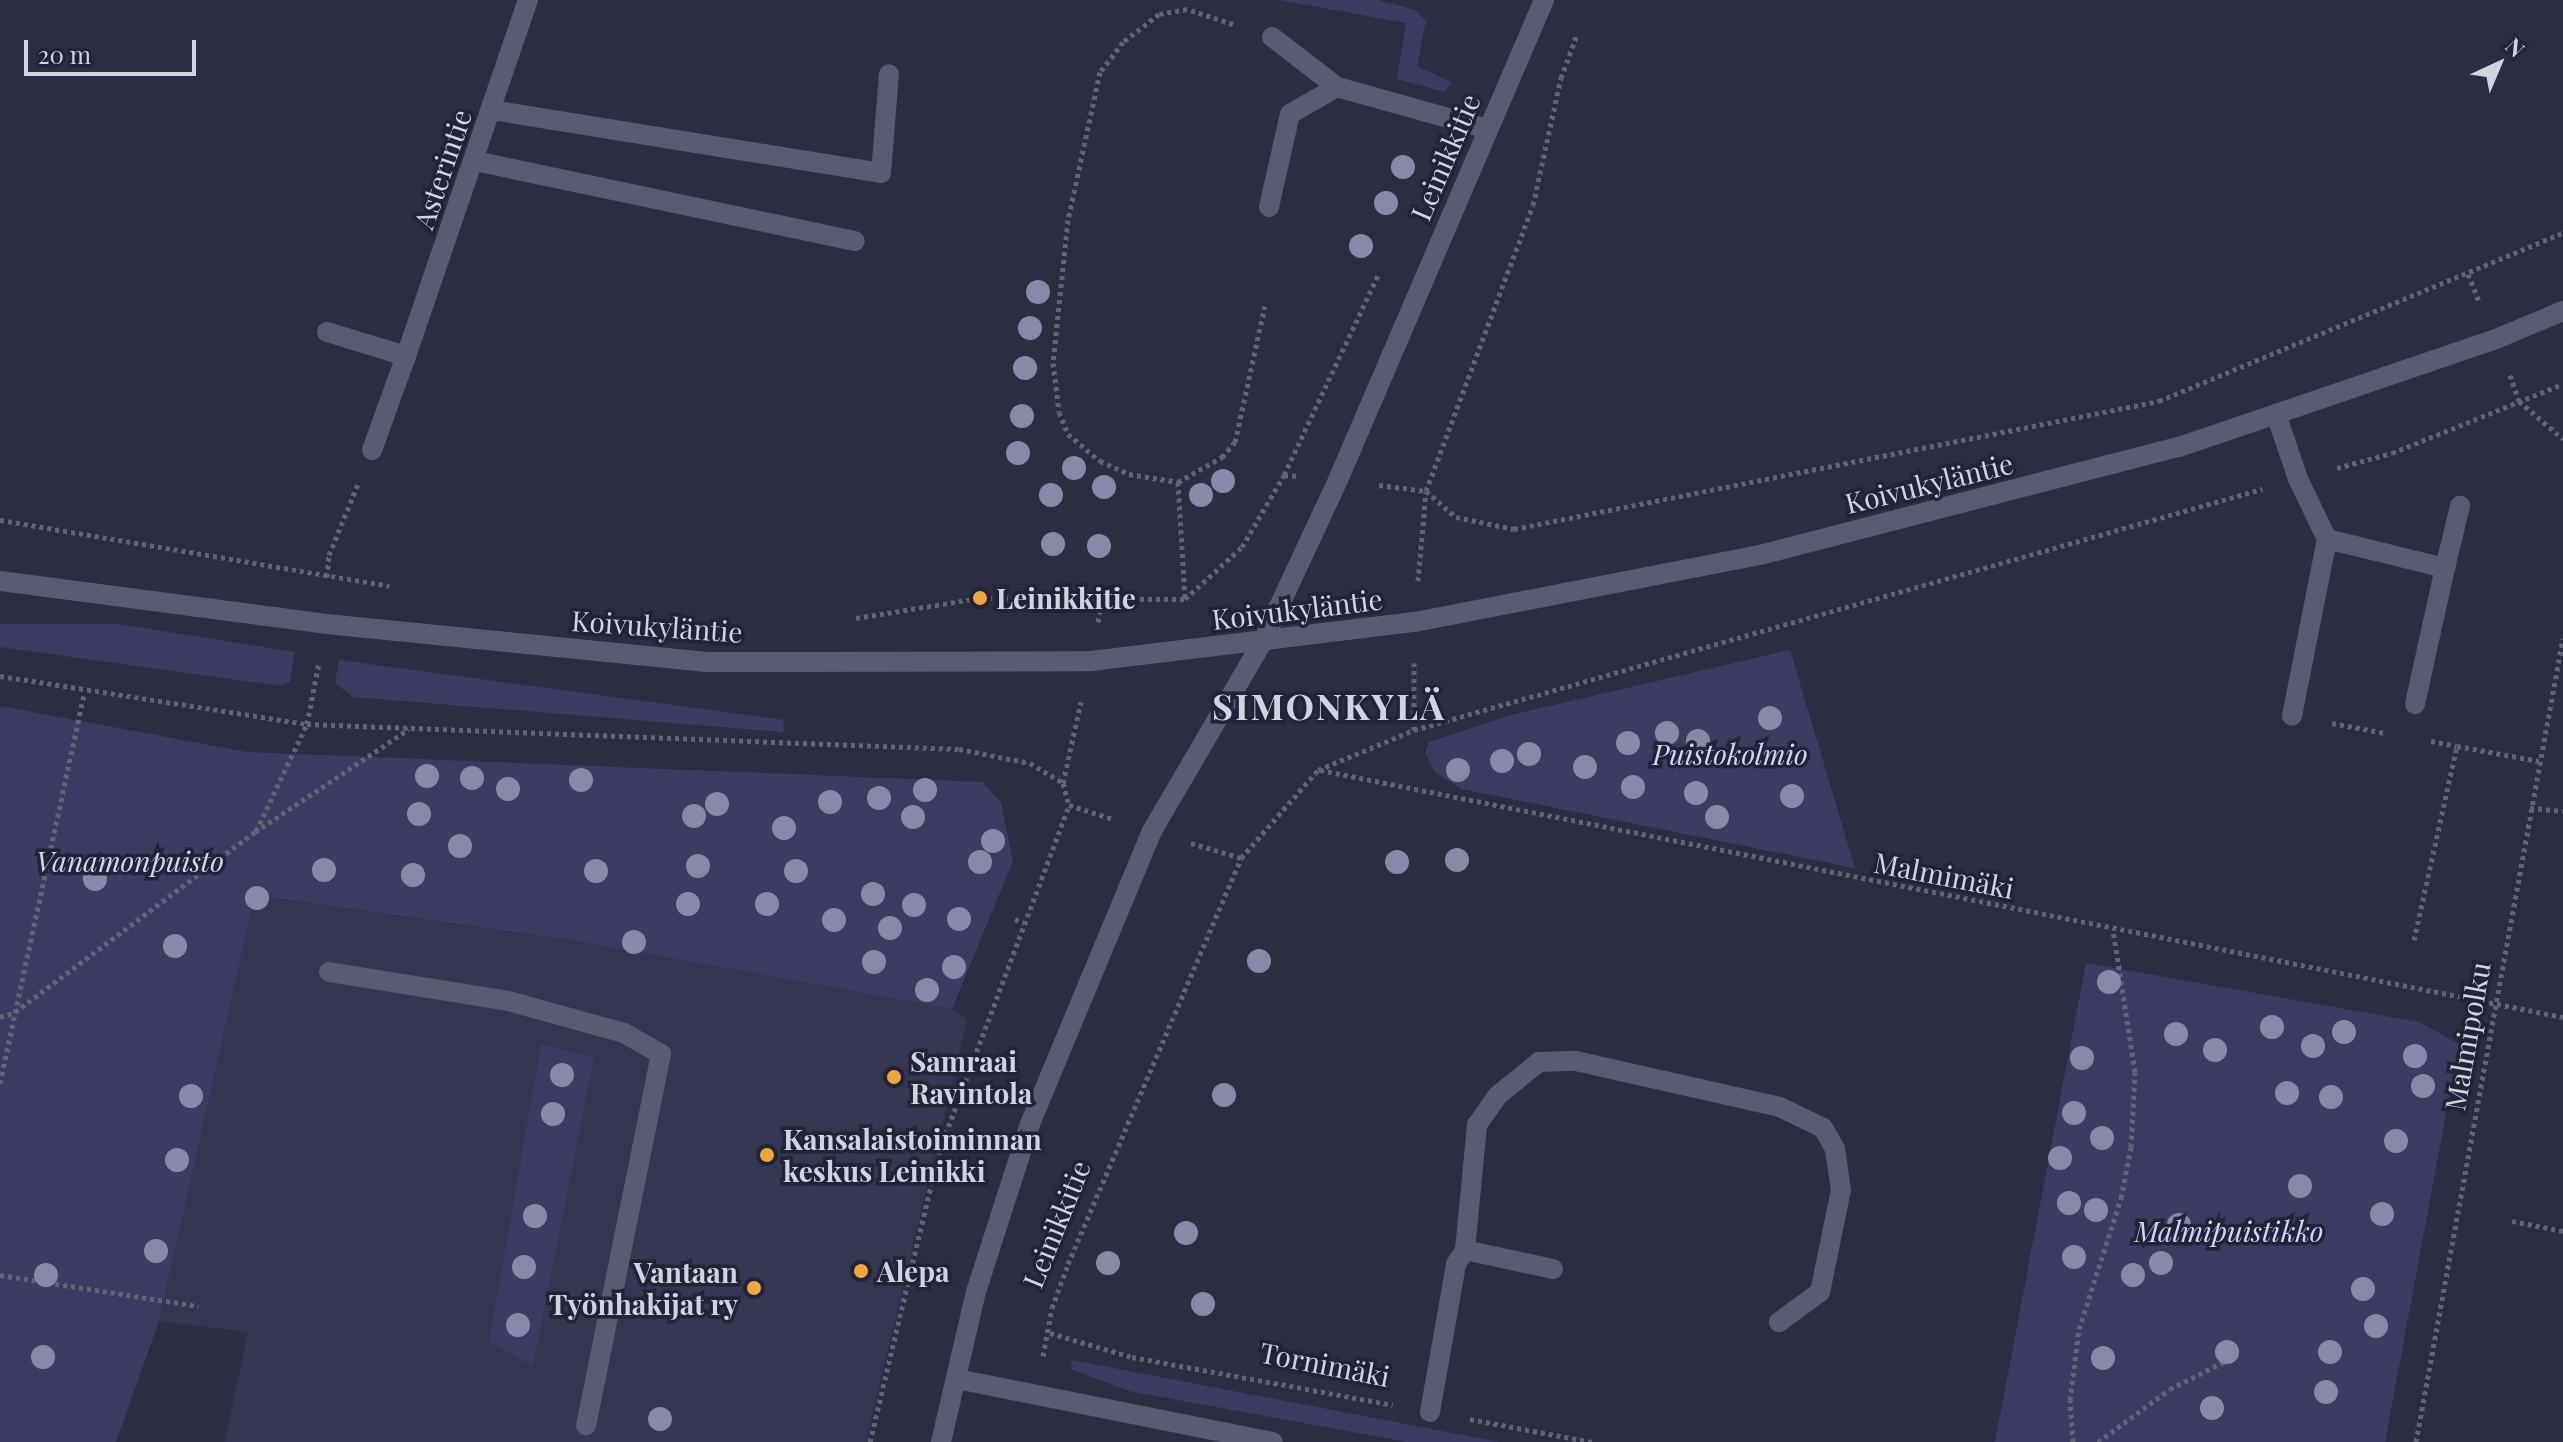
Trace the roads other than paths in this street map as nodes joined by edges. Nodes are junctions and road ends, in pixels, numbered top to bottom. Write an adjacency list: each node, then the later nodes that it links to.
1 (528, 0): 6 (main road, Asterintie)
2 (1544, 0): 7 (main road, Leinikkitie)
3 (1272, 37): 5 (main road)
4 (889, 74): 6 (main road)
5 (1337, 87): 7 (main road); 9 (main road)
6 (492, 110): 8 (main road, Asterintie)
7 (1487, 129): 20 (main road, Leinikkitie)
8 (475, 161): 10 (main road); 13 (main road, Asterintie)
9 (1269, 207)
10 (855, 241)
11 (2563, 311): 14 (main road, Koivukyläntie)
12 (327, 332): 13 (main road)
13 (406, 356): 15 (main road, Asterintie)
14 (2276, 414): 17 (main road); 20 (main road, Koivukyläntie)
15 (372, 450)
16 (2460, 506): 18 (main road)
17 (2327, 539): 18 (main road); 22 (main road)
18 (2445, 568): 21 (main road)
19 (0, 581): 20 (main road, Koivukyläntie)
20 (1262, 643): 27 (main road, Leinikkitie)
21 (2415, 704)
22 (2292, 716)
23 (329, 972): 29 (main road)
24 (1465, 1250): 25 (main road); 26 (main road); 28 (main road)
25 (1553, 1269)
26 (1779, 1322)
27 (957, 1379): 30 (main road, Leinikkitie); 31 (main road)
28 (1430, 1412)
29 (586, 1425)
30 (941, 1442)
31 (1273, 1442)

